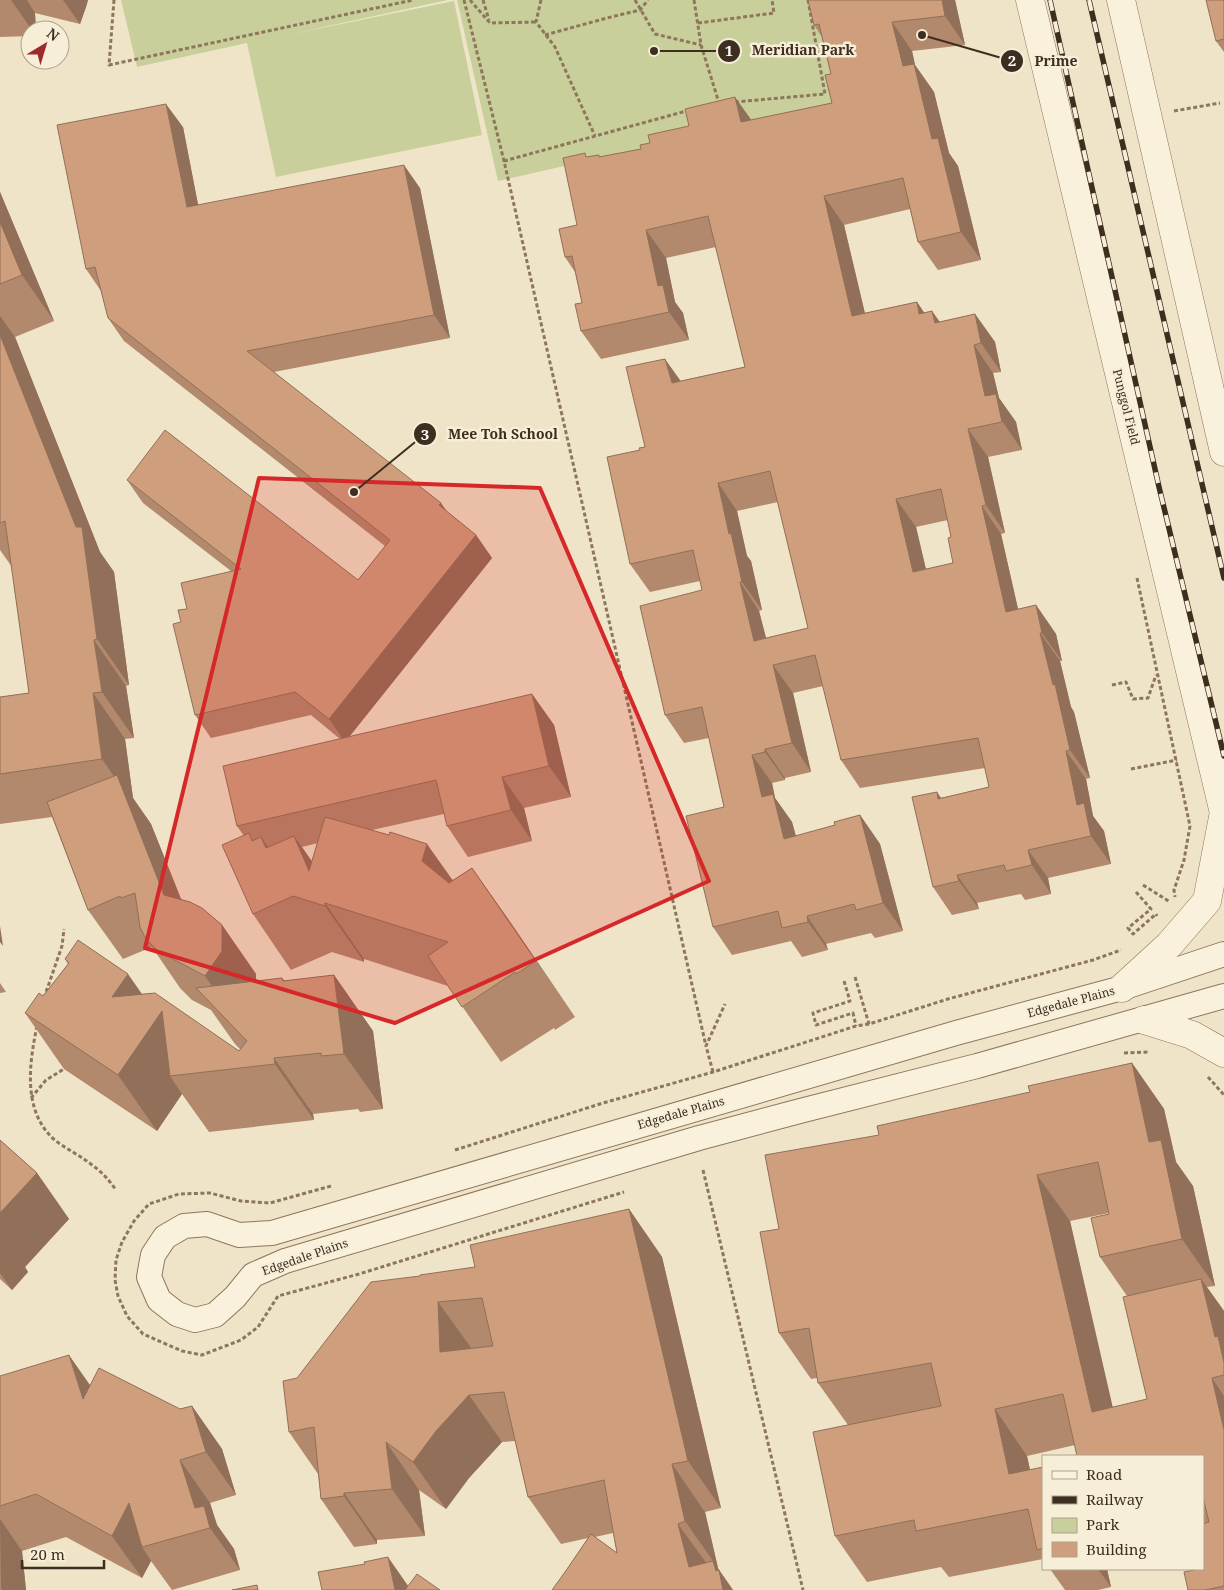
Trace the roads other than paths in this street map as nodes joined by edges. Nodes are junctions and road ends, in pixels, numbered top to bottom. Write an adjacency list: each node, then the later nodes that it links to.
1 (1030, 0): 4 (street, Punggol Field)
2 (1121, 0): 3 (street)
3 (1224, 452)
4 (1224, 812): 6 (street)
5 (1224, 954): 6 (street, Edgedale Plains)
6 (1122, 988): 8 (street, Edgedale Plains)
7 (1224, 996): 8 (street, Edgedale Plains)
8 (1144, 1020): 9 (street)
9 (1224, 1053)

